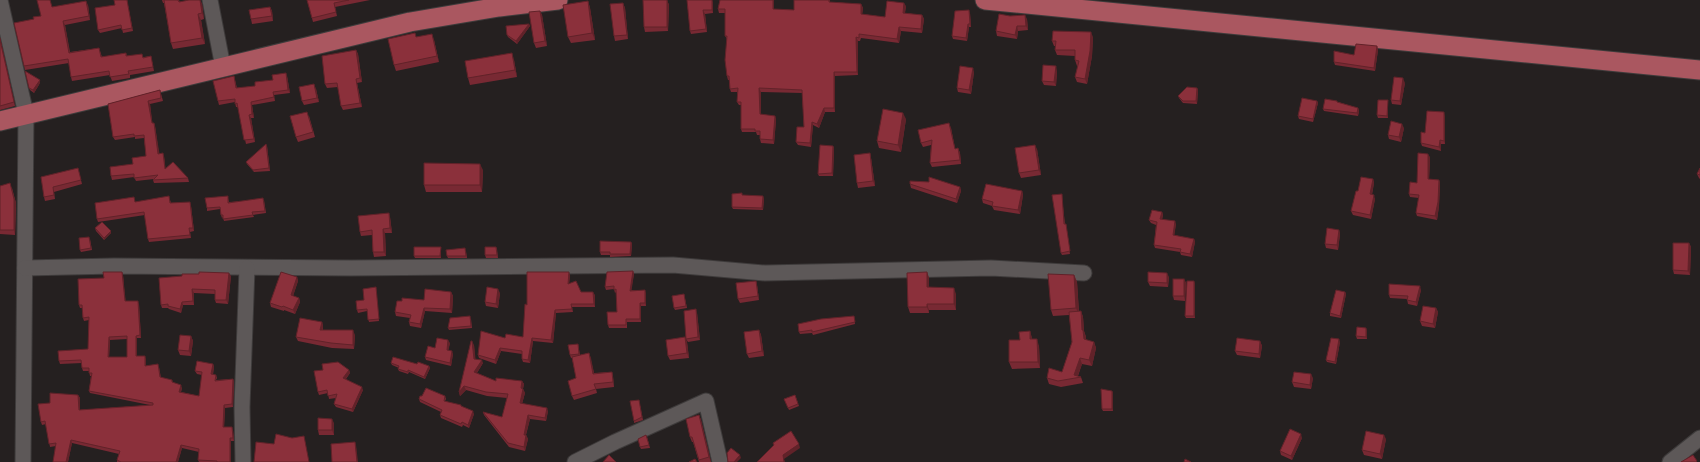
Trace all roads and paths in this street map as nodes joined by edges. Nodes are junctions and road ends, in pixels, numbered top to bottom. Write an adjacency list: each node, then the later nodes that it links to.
1 (0, 0): 7 (street)
2 (210, 0): 5 (street)
3 (558, 0): 5 (main road)
4 (985, 0): 6 (main road)
5 (222, 67): 7 (main road)
6 (1700, 70)
7 (26, 114): 8 (main road); 9 (street)
8 (0, 121)
9 (24, 268): 10 (street); 13 (street)
10 (246, 268): 11 (street); 14 (street)
11 (1084, 273)
12 (1700, 438): 17 (street)
13 (23, 462)
14 (243, 462)
15 (575, 462): 16 (street)
16 (720, 462)
17 (1670, 462)

